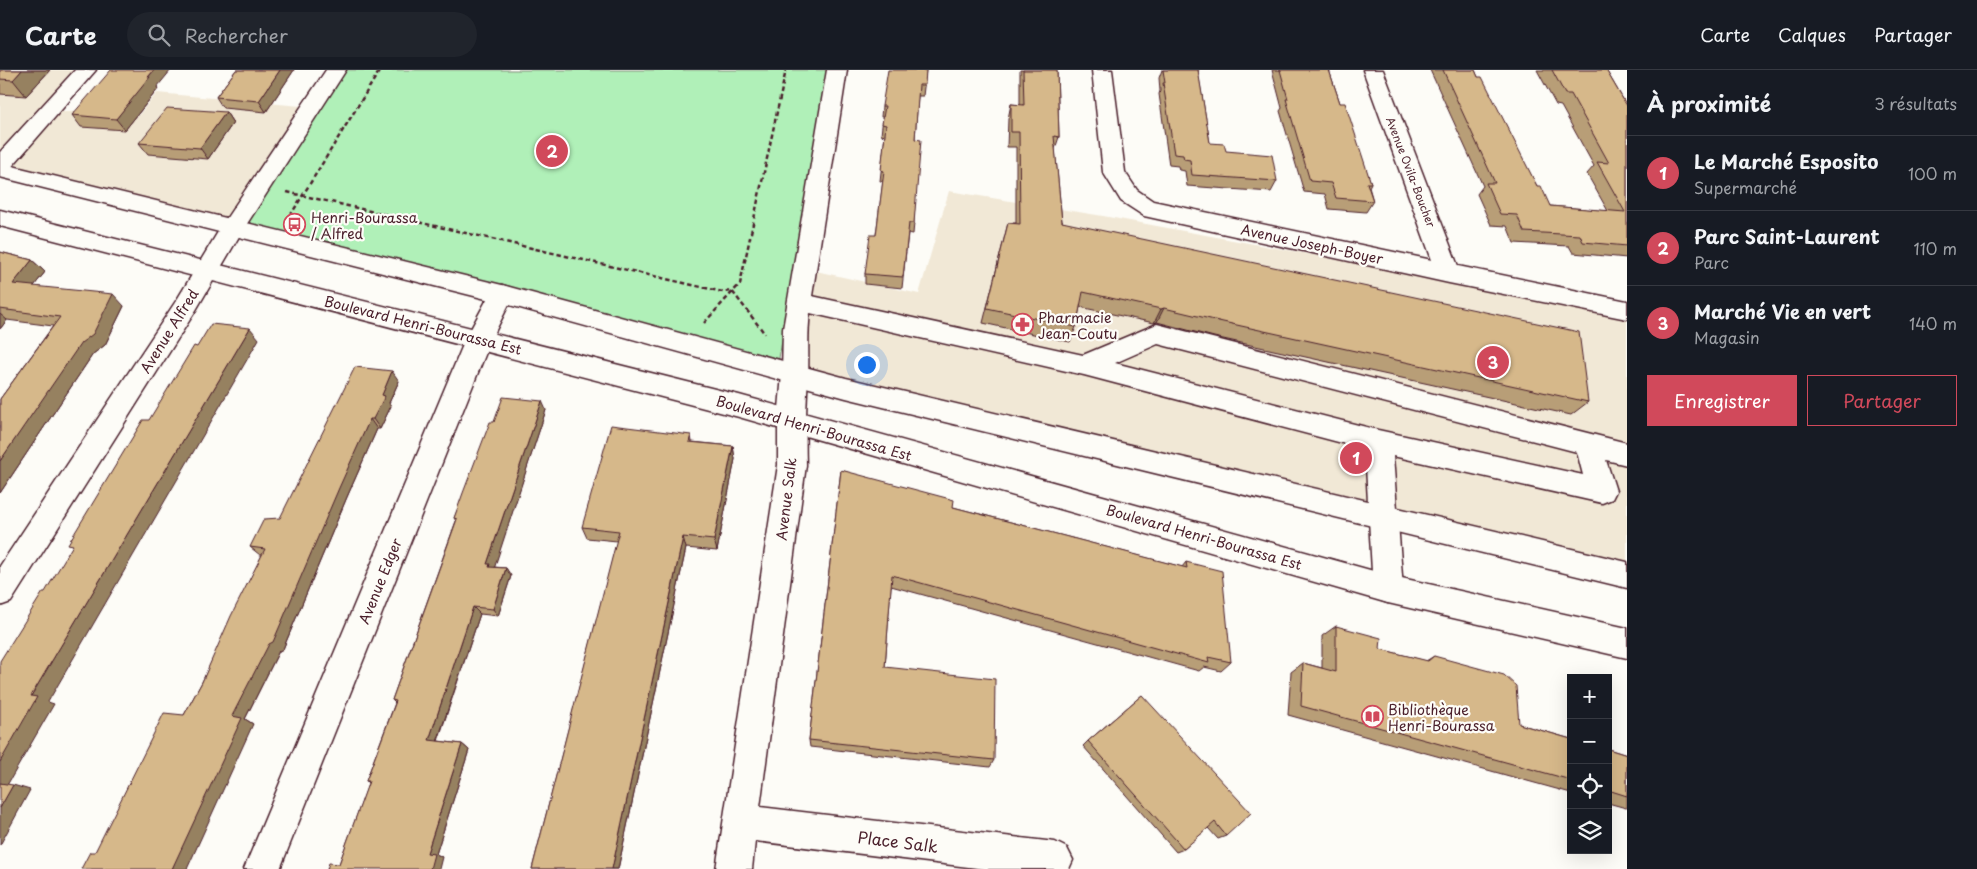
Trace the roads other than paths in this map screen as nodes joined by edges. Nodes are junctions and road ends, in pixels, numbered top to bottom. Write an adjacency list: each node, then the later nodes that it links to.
1 (86, 70): 6 (street)
2 (336, 70): 9 (street, Avenue Alfred)
3 (837, 70): 13 (street, Avenue Salk)
4 (1102, 70): 11 (street, Avenue Joseph-Boyer)
5 (1373, 70): 11 (street, Avenue Ovila-Boucher)
6 (0, 166)
7 (0, 170): 9 (street)
8 (0, 218): 10 (street, Boulevard Henri-Bourassa Est)
9 (232, 228): 10 (street, Avenue Alfred); 12 (street)
10 (207, 270): 15 (street, Boulevard Henri-Bourassa Est); 25 (street, Avenue Alfred)
11 (1449, 274): 14 (street, Avenue Joseph-Boyer)
12 (502, 294): 15 (street, Avenue Edger); 17 (street)
13 (799, 302): 16 (street); 17 (street, Avenue Salk)
14 (1627, 310)
15 (478, 340): 18 (street, Boulevard Henri-Bourassa Est); 29 (street, Avenue Edger)
16 (1084, 365): 19 (street); 20 (street)
17 (795, 374): 18 (street, Avenue Salk); 22 (street)
18 (791, 421): 24 (street, Boulevard Henri-Bourassa Est); 27 (street, Avenue Salk)
19 (1378, 441): 20 (street); 22 (street)
20 (1588, 445): 21 (street)
21 (1627, 454)
22 (1383, 517): 23 (street); 24 (street)
23 (1627, 575)
24 (1388, 589): 26 (street, Boulevard Henri-Bourassa Est)
25 (0, 592)
26 (1627, 643)
27 (741, 822): 28 (street, Place Salk); 30 (street, Avenue Salk)
28 (1055, 860)
29 (262, 869)
30 (734, 869)

